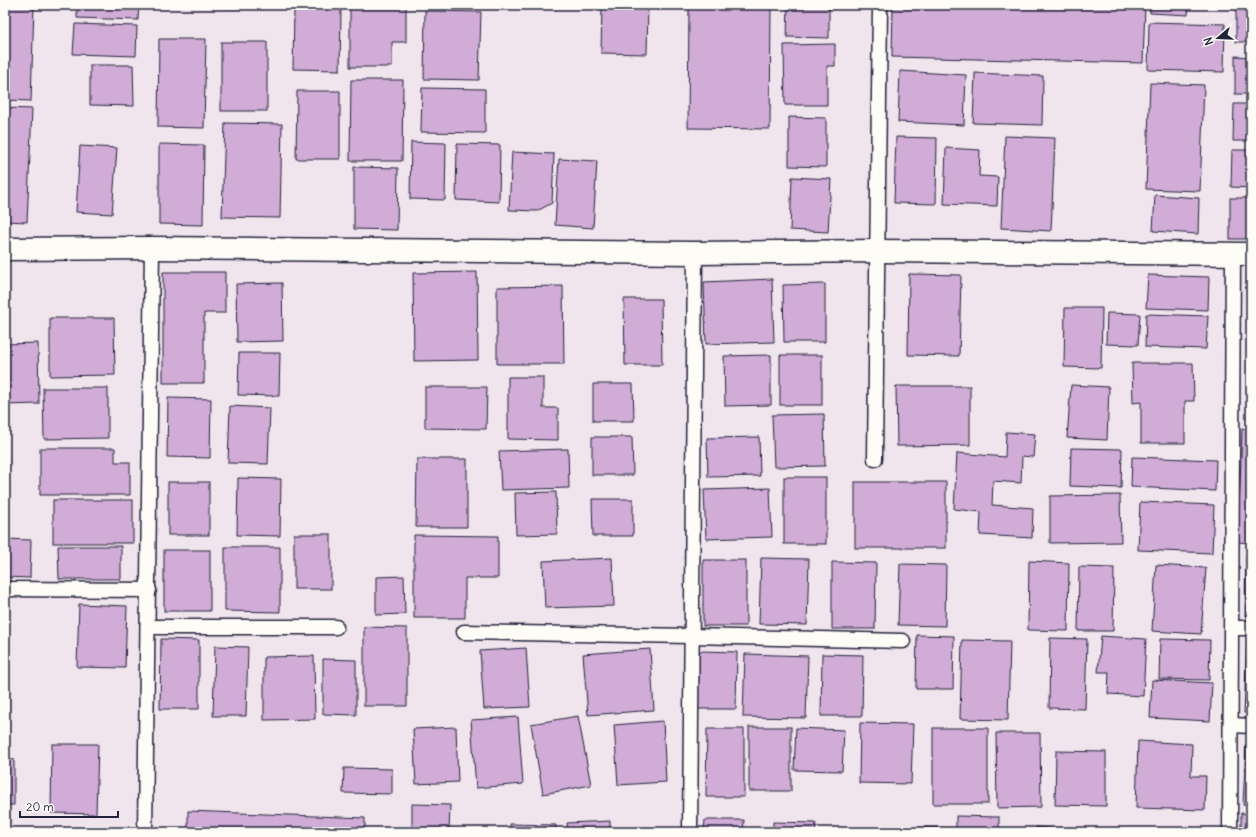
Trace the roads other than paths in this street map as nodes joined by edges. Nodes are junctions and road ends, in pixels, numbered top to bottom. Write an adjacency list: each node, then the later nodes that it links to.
1 (880, 5): 4 (lane)
2 (152, 248): 3 (street); 5 (street); 9 (lane)
3 (5, 249)
4 (878, 251): 5 (street); 6 (street); 7 (lane)
5 (695, 253): 15 (lane)
6 (1242, 254): 12 (lane)
7 (875, 459)
8 (5, 589): 9 (lane)
9 (148, 590): 10 (lane)
10 (148, 627): 11 (lane); 19 (lane)
11 (336, 627)
12 (1232, 628): 13 (lane); 17 (lane)
13 (1251, 628)
14 (464, 632): 15 (lane)
15 (691, 636): 16 (lane); 20 (lane)
16 (904, 641)
17 (1231, 725): 18 (lane); 21 (lane)
18 (1251, 726)
19 (145, 832)
20 (690, 832)
21 (1230, 832)

